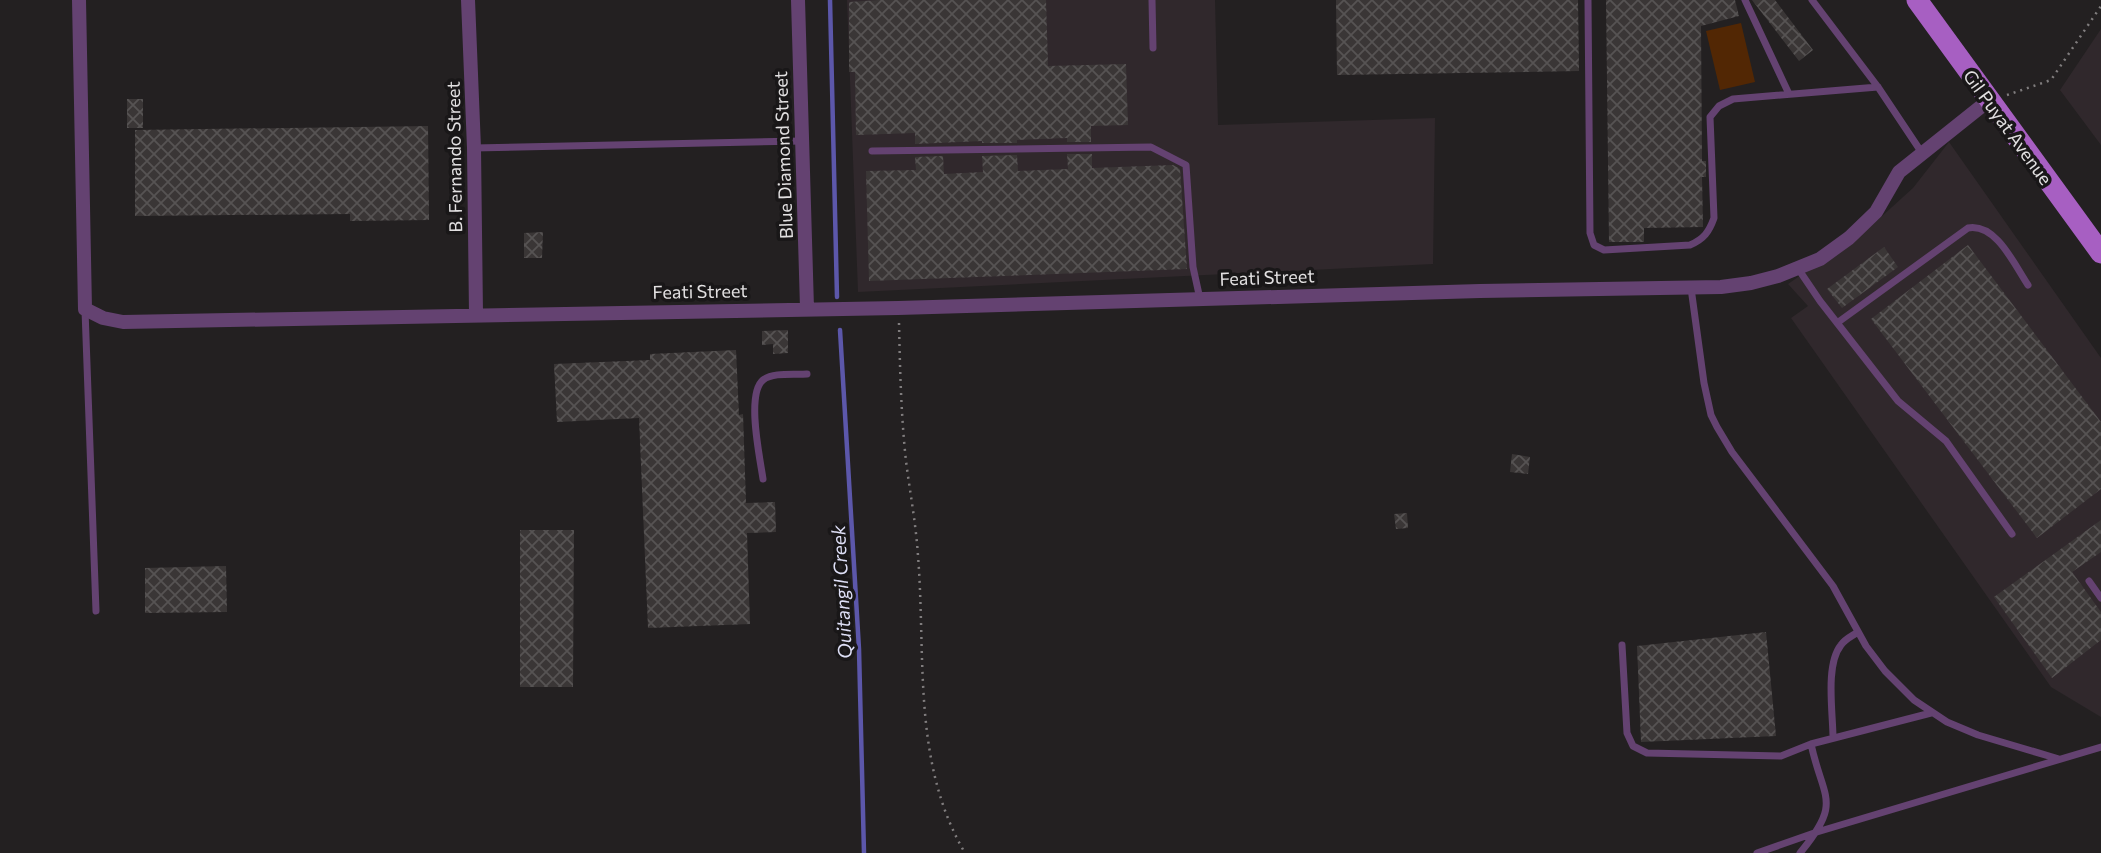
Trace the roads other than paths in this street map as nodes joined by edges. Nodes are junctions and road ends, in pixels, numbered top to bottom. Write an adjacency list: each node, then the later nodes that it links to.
1 (79, 0): 23 (street)
2 (468, 0): 14 (street, B. Fernando Street)
3 (798, 0): 13 (street, Blue Diamond Street)
4 (1152, 0): 9 (lane)
5 (1588, 0): 11 (lane)
6 (1745, 0): 11 (lane)
7 (1812, 0): 10 (lane)
8 (1916, 0): 12 (main road, Gil Puyat Avenue)
9 (1153, 48)
10 (1878, 87): 11 (lane); 16 (lane)
11 (1789, 94)
12 (1988, 101): 16 (street, Feati Street); 17 (main road, Gil Puyat Avenue)
13 (802, 141): 14 (lane); 22 (street, Blue Diamond Street)
14 (474, 148): 24 (street, B. Fernando Street)
15 (872, 151): 21 (lane)
16 (1923, 153): 18 (street, Feati Street)
17 (2101, 253)
18 (1799, 270): 20 (street, Feati Street); 25 (lane)
19 (2028, 285): 25 (lane)
20 (1691, 288): 21 (street, Feati Street); 32 (lane)
21 (1200, 299): 22 (street, Feati Street)
22 (807, 308): 24 (street, Feati Street)
23 (85, 309): 24 (street, Feati Street); 31 (lane)
24 (476, 314)
25 (1837, 323): 28 (lane)
26 (807, 374): 27 (lane)
27 (763, 479)
28 (2012, 534)
29 (2089, 581): 30 (lane)
30 (2101, 598)
31 (96, 611)
32 (1858, 632): 34 (lane); 35 (lane)
33 (1622, 645): 36 (lane)
34 (1931, 713): 35 (lane); 38 (lane)
35 (1833, 738): 36 (lane)
36 (1811, 744): 39 (lane)
37 (2101, 747): 38 (lane)
38 (2059, 759): 39 (lane)
39 (1818, 832): 40 (lane); 41 (lane)
40 (1757, 853)
41 (1800, 853)

